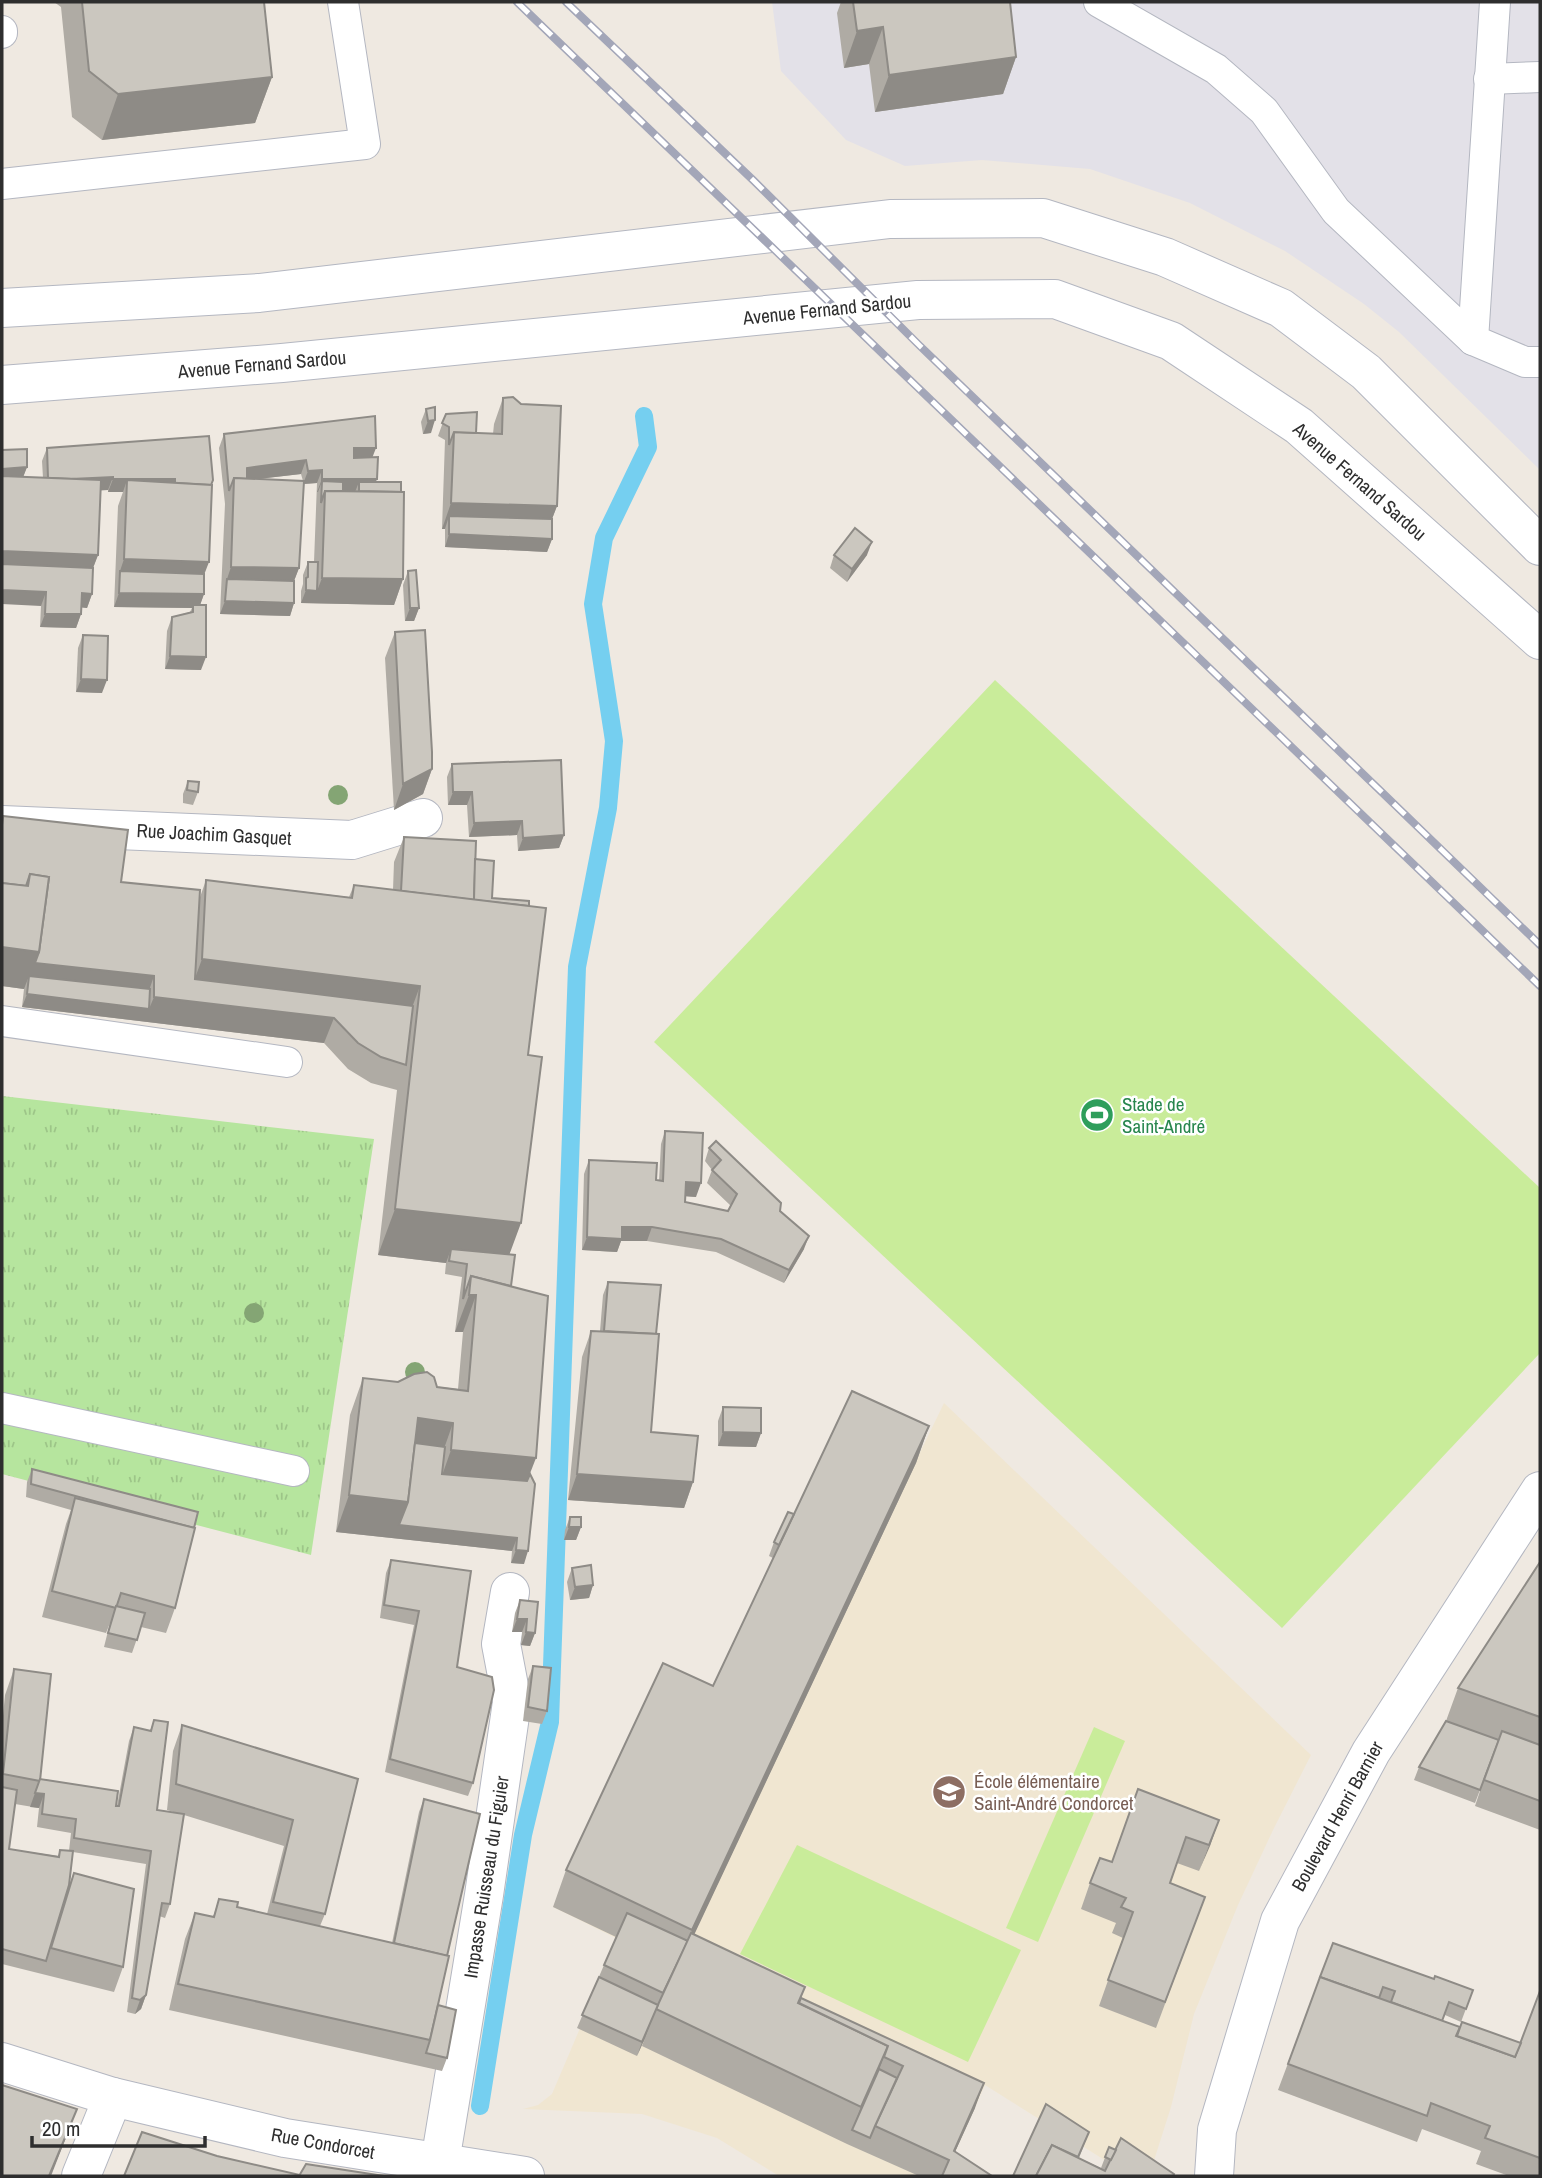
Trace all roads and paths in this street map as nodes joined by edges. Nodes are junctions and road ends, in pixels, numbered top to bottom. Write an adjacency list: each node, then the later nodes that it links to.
1 (343, 2): 6 (lane)
2 (1099, 2): 8 (lane)
3 (1494, 2): 5 (lane)
4 (1540, 77): 5 (lane)
5 (1489, 79): 8 (lane)
6 (2, 184)
7 (2, 309): 11 (main road)
8 (1473, 340): 9 (lane)
9 (1540, 362)
10 (2, 385): 12 (main road, Avenue Fernand Sardou)
11 (1540, 547)
12 (1540, 640)
13 (423, 818): 14 (main road, Rue Joachim Gasquet)
14 (2, 825)
15 (2, 1021): 16 (lane)
16 (287, 1062)
17 (2, 1408): 18 (lane)
18 (294, 1471)
19 (1540, 1491): 26 (main road, Boulevard Henri Barnier)
20 (510, 1592): 23 (main road, Impasse Ruisseau du Figuier)
21 (2, 2062): 22 (main road, Rue Condorcet)
22 (113, 2097): 23 (main road, Rue Condorcet); 24 (main road)
23 (437, 2169): 25 (main road, Rue Condorcet)
24 (81, 2176)
25 (525, 2176)
26 (1214, 2176)

